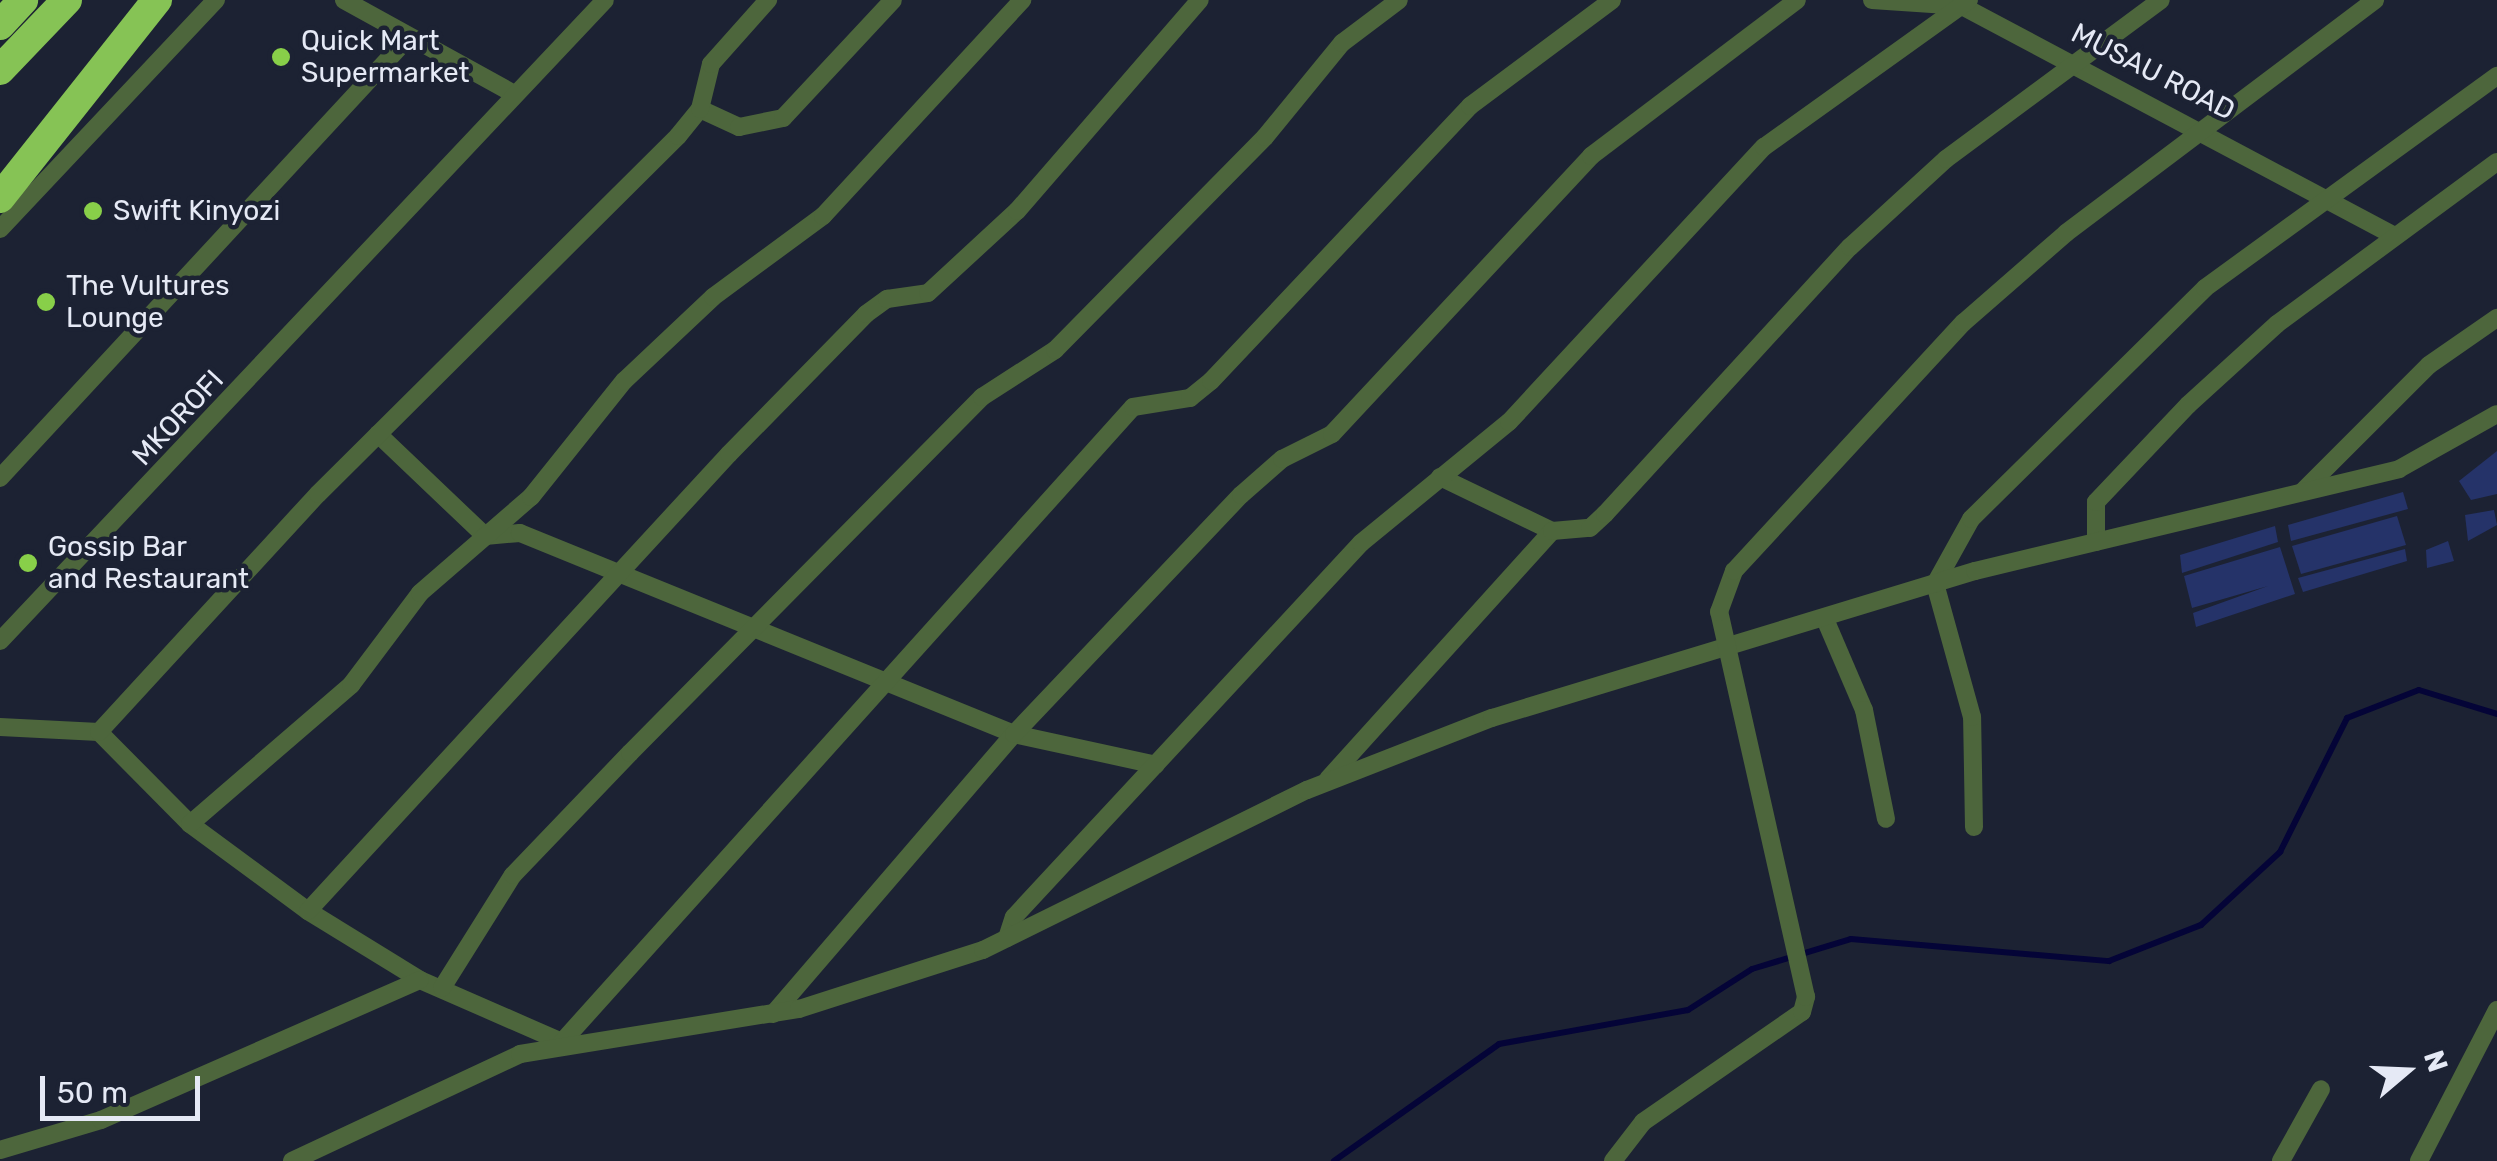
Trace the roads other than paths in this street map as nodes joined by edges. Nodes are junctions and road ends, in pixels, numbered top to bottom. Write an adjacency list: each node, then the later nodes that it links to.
1 (23, 0): 18 (highway)
2 (66, 0): 21 (highway)
3 (157, 0): 28 (highway)
4 (216, 0): 29 (street)
5 (344, 0): 19 (street)
6 (605, 0): 23 (street)
7 (768, 0): 24 (street)
8 (893, 0): 24 (street)
9 (1022, 0): 38 (street)
10 (1200, 0): 40 (street)
11 (1399, 0): 43 (street)
12 (1612, 0): 46 (street)
13 (1796, 0): 49 (street)
14 (1872, 0): 17 (street, MUSAU ROAD)
15 (2161, 0): 20 (street)
16 (2375, 0): 25 (street)
17 (1965, 3): 20 (street, MUSAU ROAD); 34 (street)
18 (0, 25)
19 (406, 40): 23 (street); 35 (street)
20 (2074, 63): 25 (street, MUSAU ROAD); 37 (street)
21 (0, 70)
22 (2497, 76): 27 (street)
23 (511, 92): 44 (street, MKOROFI)
24 (700, 109): 33 (street)
25 (2209, 131): 27 (street, MUSAU ROAD); 45 (street)
26 (2497, 162): 30 (street)
27 (2325, 197): 30 (street, MUSAU ROAD); 41 (street)
28 (0, 198)
29 (0, 229)
30 (2395, 236): 39 (street)
31 (2497, 318): 36 (street)
32 (2497, 414): 36 (street)
33 (378, 434): 38 (street); 48 (street)
34 (1440, 476): 37 (street); 50 (street)
35 (0, 478)
36 (2303, 492): 39 (street)
37 (1552, 531): 51 (street)
38 (485, 536): 40 (street); 53 (street)
39 (2096, 542): 41 (street)
40 (619, 570): 43 (street); 55 (street)
41 (1935, 584): 42 (street); 54 (street)
42 (1825, 619): 45 (street); 52 (street)
43 (750, 629): 46 (street); 58 (street)
44 (0, 641)
45 (1732, 649): 51 (street); 65 (street)
46 (886, 688): 49 (street); 61 (street)
47 (0, 727): 48 (street)
48 (99, 732): 53 (street)
49 (1014, 734): 50 (street); 60 (street)
50 (1156, 765): 56 (street)
51 (1324, 783): 56 (street)
52 (1886, 819)
53 (190, 824): 55 (street)
54 (1974, 827)
55 (308, 911): 57 (street)
56 (1006, 938): 60 (street)
57 (420, 980): 58 (street); 63 (street)
58 (442, 988): 61 (street)
59 (2497, 1010): 67 (street)
60 (773, 1014): 61 (street)
61 (567, 1044): 64 (street)
62 (2321, 1089): 66 (street)
63 (0, 1150)
64 (292, 1161)
65 (1613, 1161)
66 (2281, 1161)
67 (2419, 1161)

